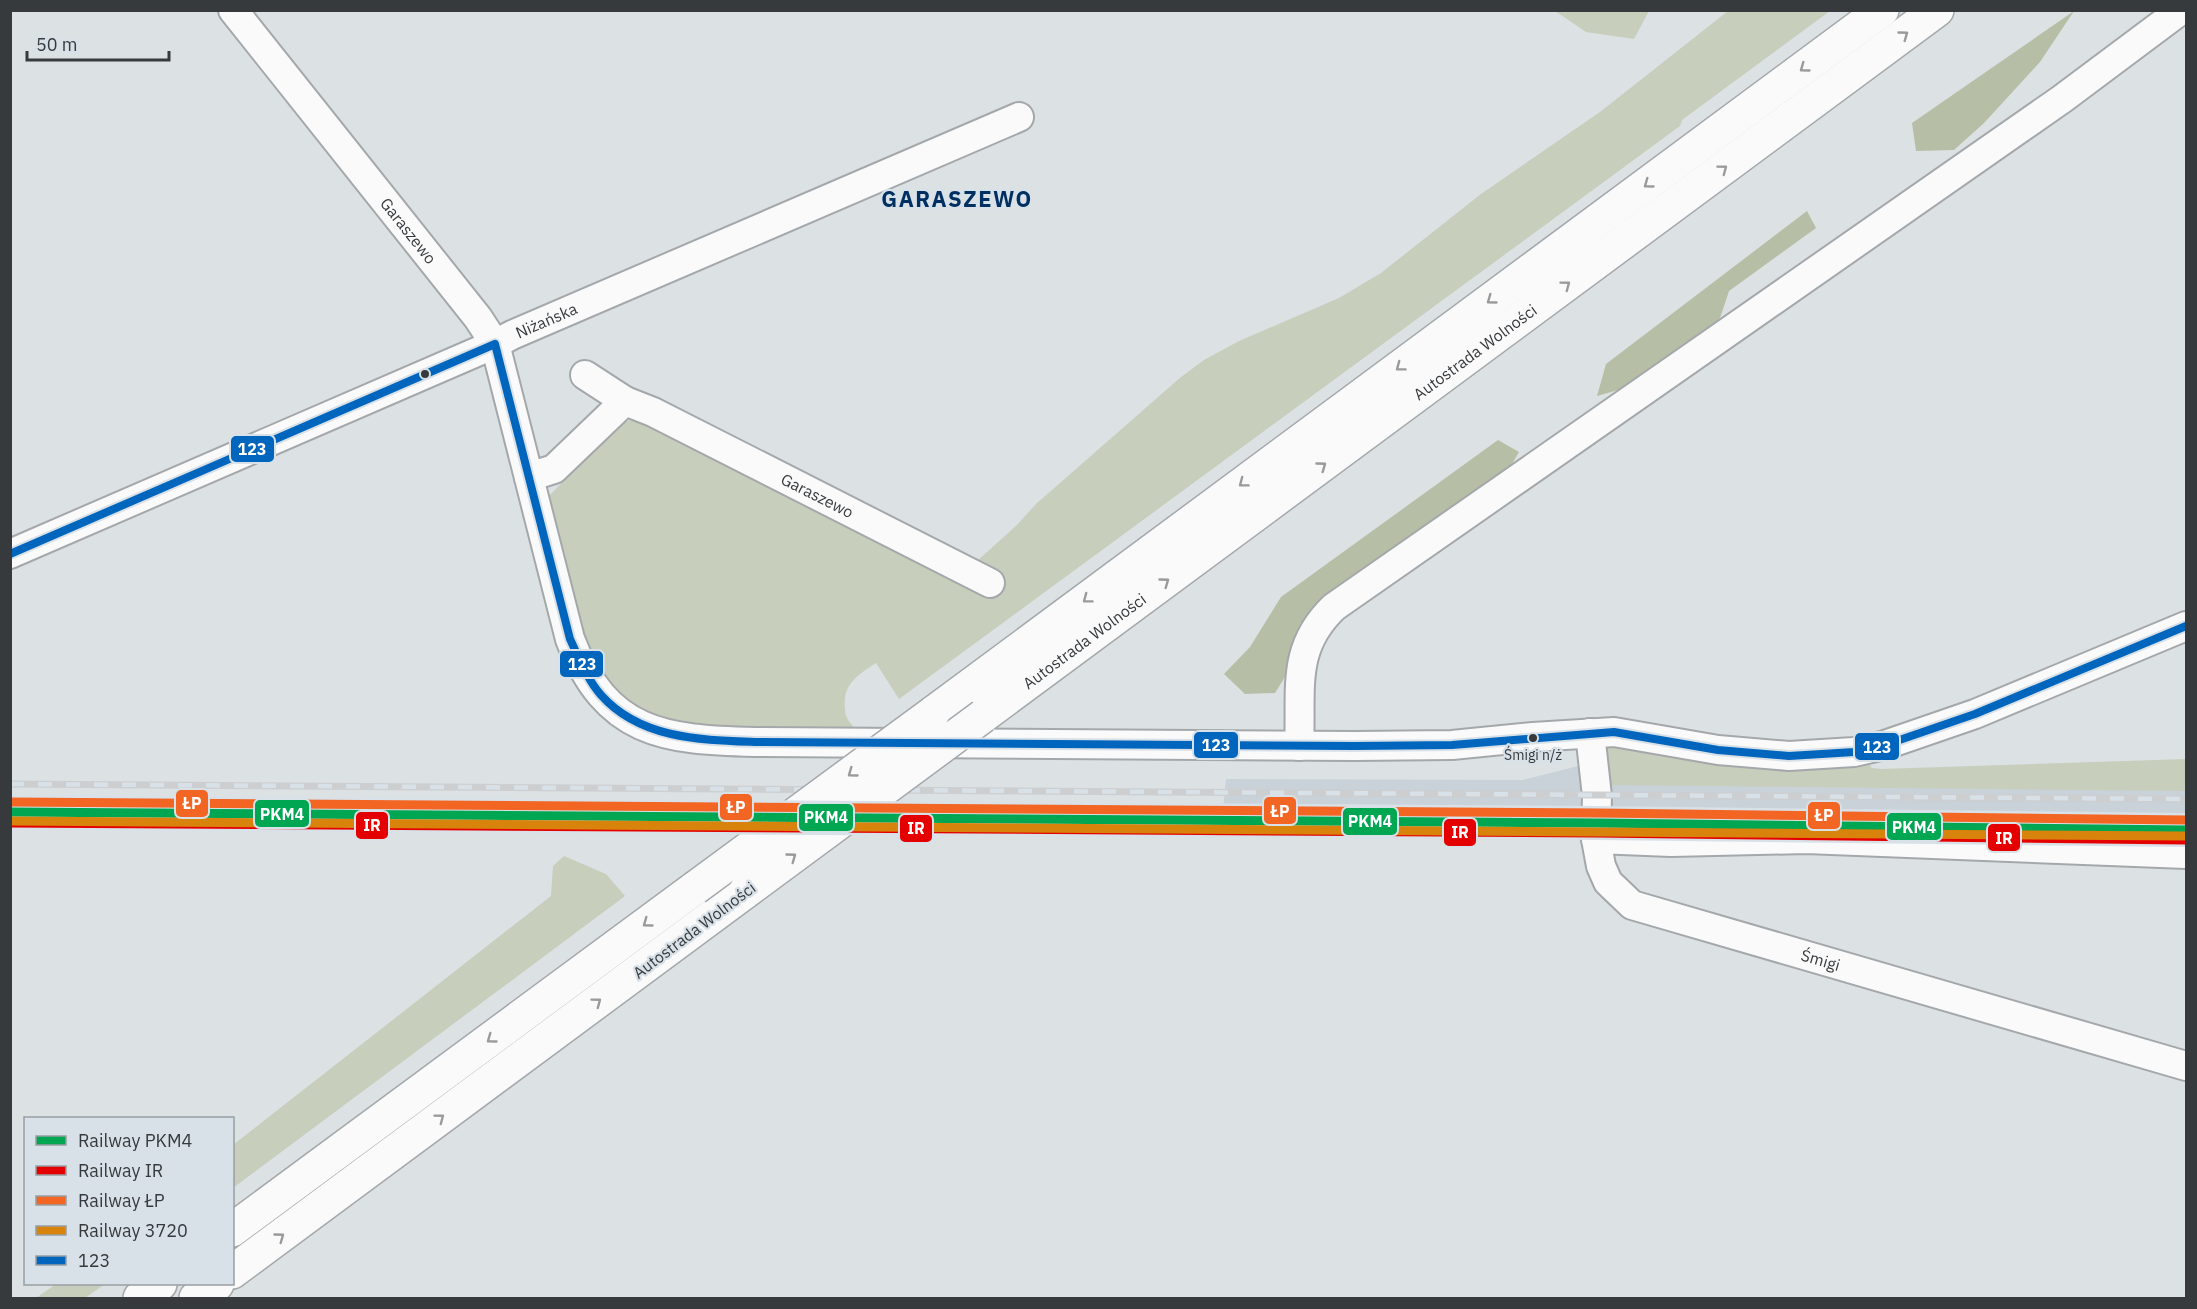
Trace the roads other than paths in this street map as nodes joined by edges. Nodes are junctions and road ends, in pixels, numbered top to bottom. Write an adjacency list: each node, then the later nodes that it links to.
1 (233, 10): 6 (street, Garaszewo)
2 (1882, 10): 18 (highway, Autostrada Wolności, one-way to 18, bridge)
3 (1937, 10): 19 (highway, Autostrada Wolności, one-way to 3, bridge)
4 (2181, 10): 14 (street)
5 (1018, 117): 6 (street, Niżańska)
6 (495, 344): 9 (street, Garaszewo); 10 (street, Niżańska)
7 (585, 375): 8 (street, Garaszewo)
8 (625, 401): 9 (street); 11 (street, Garaszewo)
9 (529, 477): 14 (street, Garaszewo)
10 (10, 554)
11 (990, 583)
12 (2187, 626): 13 (street, Garaszewo)
13 (1590, 733): 14 (street, Garaszewo); 15 (street, Śmigi)
14 (1299, 746)
15 (1596, 839): 16 (street); 17 (street, Śmigi)
16 (2187, 854)
17 (2187, 1066)
18 (234, 1229)
19 (234, 1271)
20 (159, 1285): 22 (highway)
21 (215, 1285): 23 (highway)
22 (140, 1299)
23 (196, 1299)

